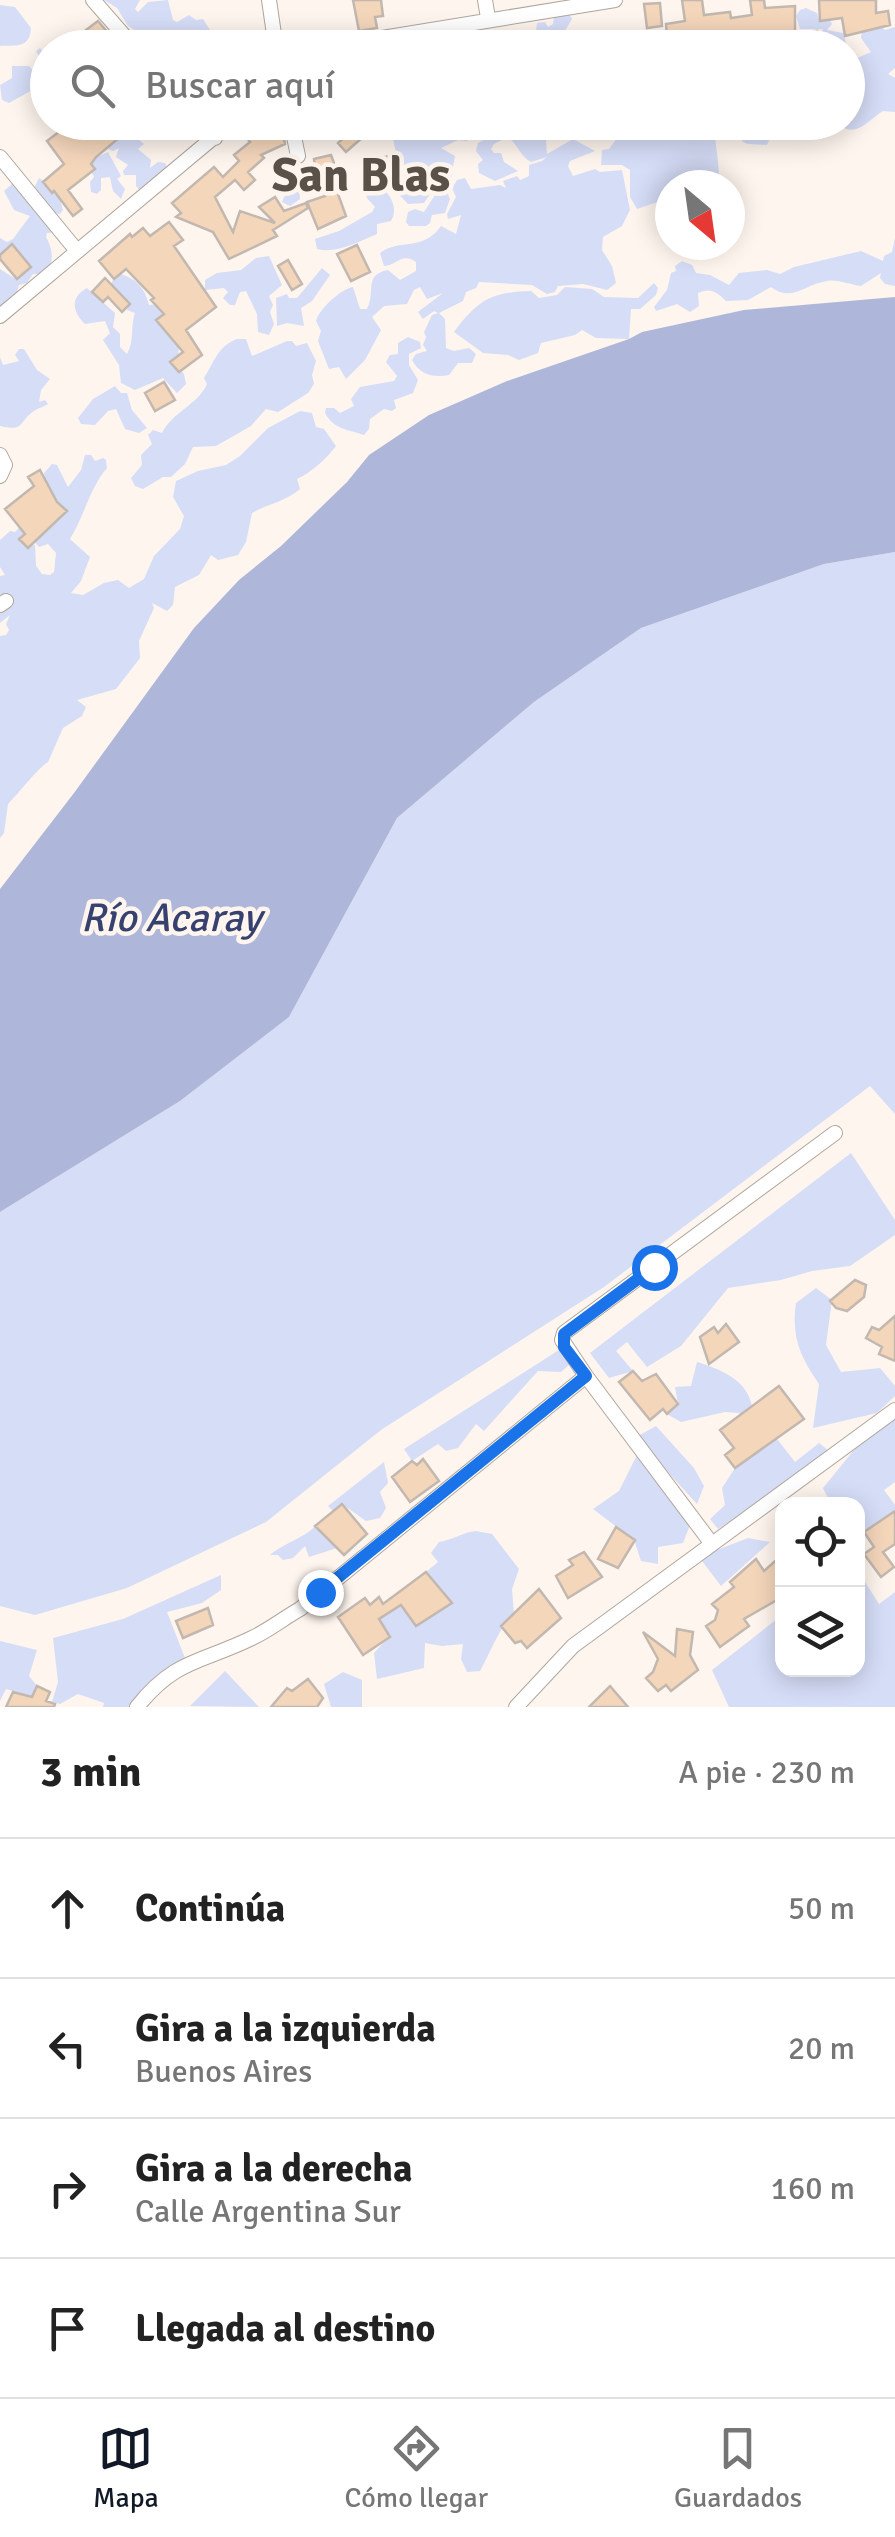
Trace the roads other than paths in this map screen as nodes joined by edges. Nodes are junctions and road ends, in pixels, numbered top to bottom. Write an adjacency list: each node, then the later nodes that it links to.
1 (93, 0): 6 (street)
2 (268, 0): 7 (street)
3 (485, 0): 5 (street)
4 (615, 0): 5 (street)
5 (488, 18): 8 (street)
6 (119, 30)
7 (273, 30)
8 (421, 30)
9 (214, 140): 13 (street)
10 (295, 140): 11 (street)
11 (298, 156)
12 (0, 157): 13 (street)
13 (77, 250): 14 (street)
14 (0, 316)
15 (0, 456): 16 (street)
16 (0, 476)
17 (835, 1133): 18 (street)
18 (586, 1376): 20 (street); 21 (street)
19 (895, 1410): 20 (street)
20 (712, 1544): 22 (street)
21 (137, 1707)
22 (516, 1707)

